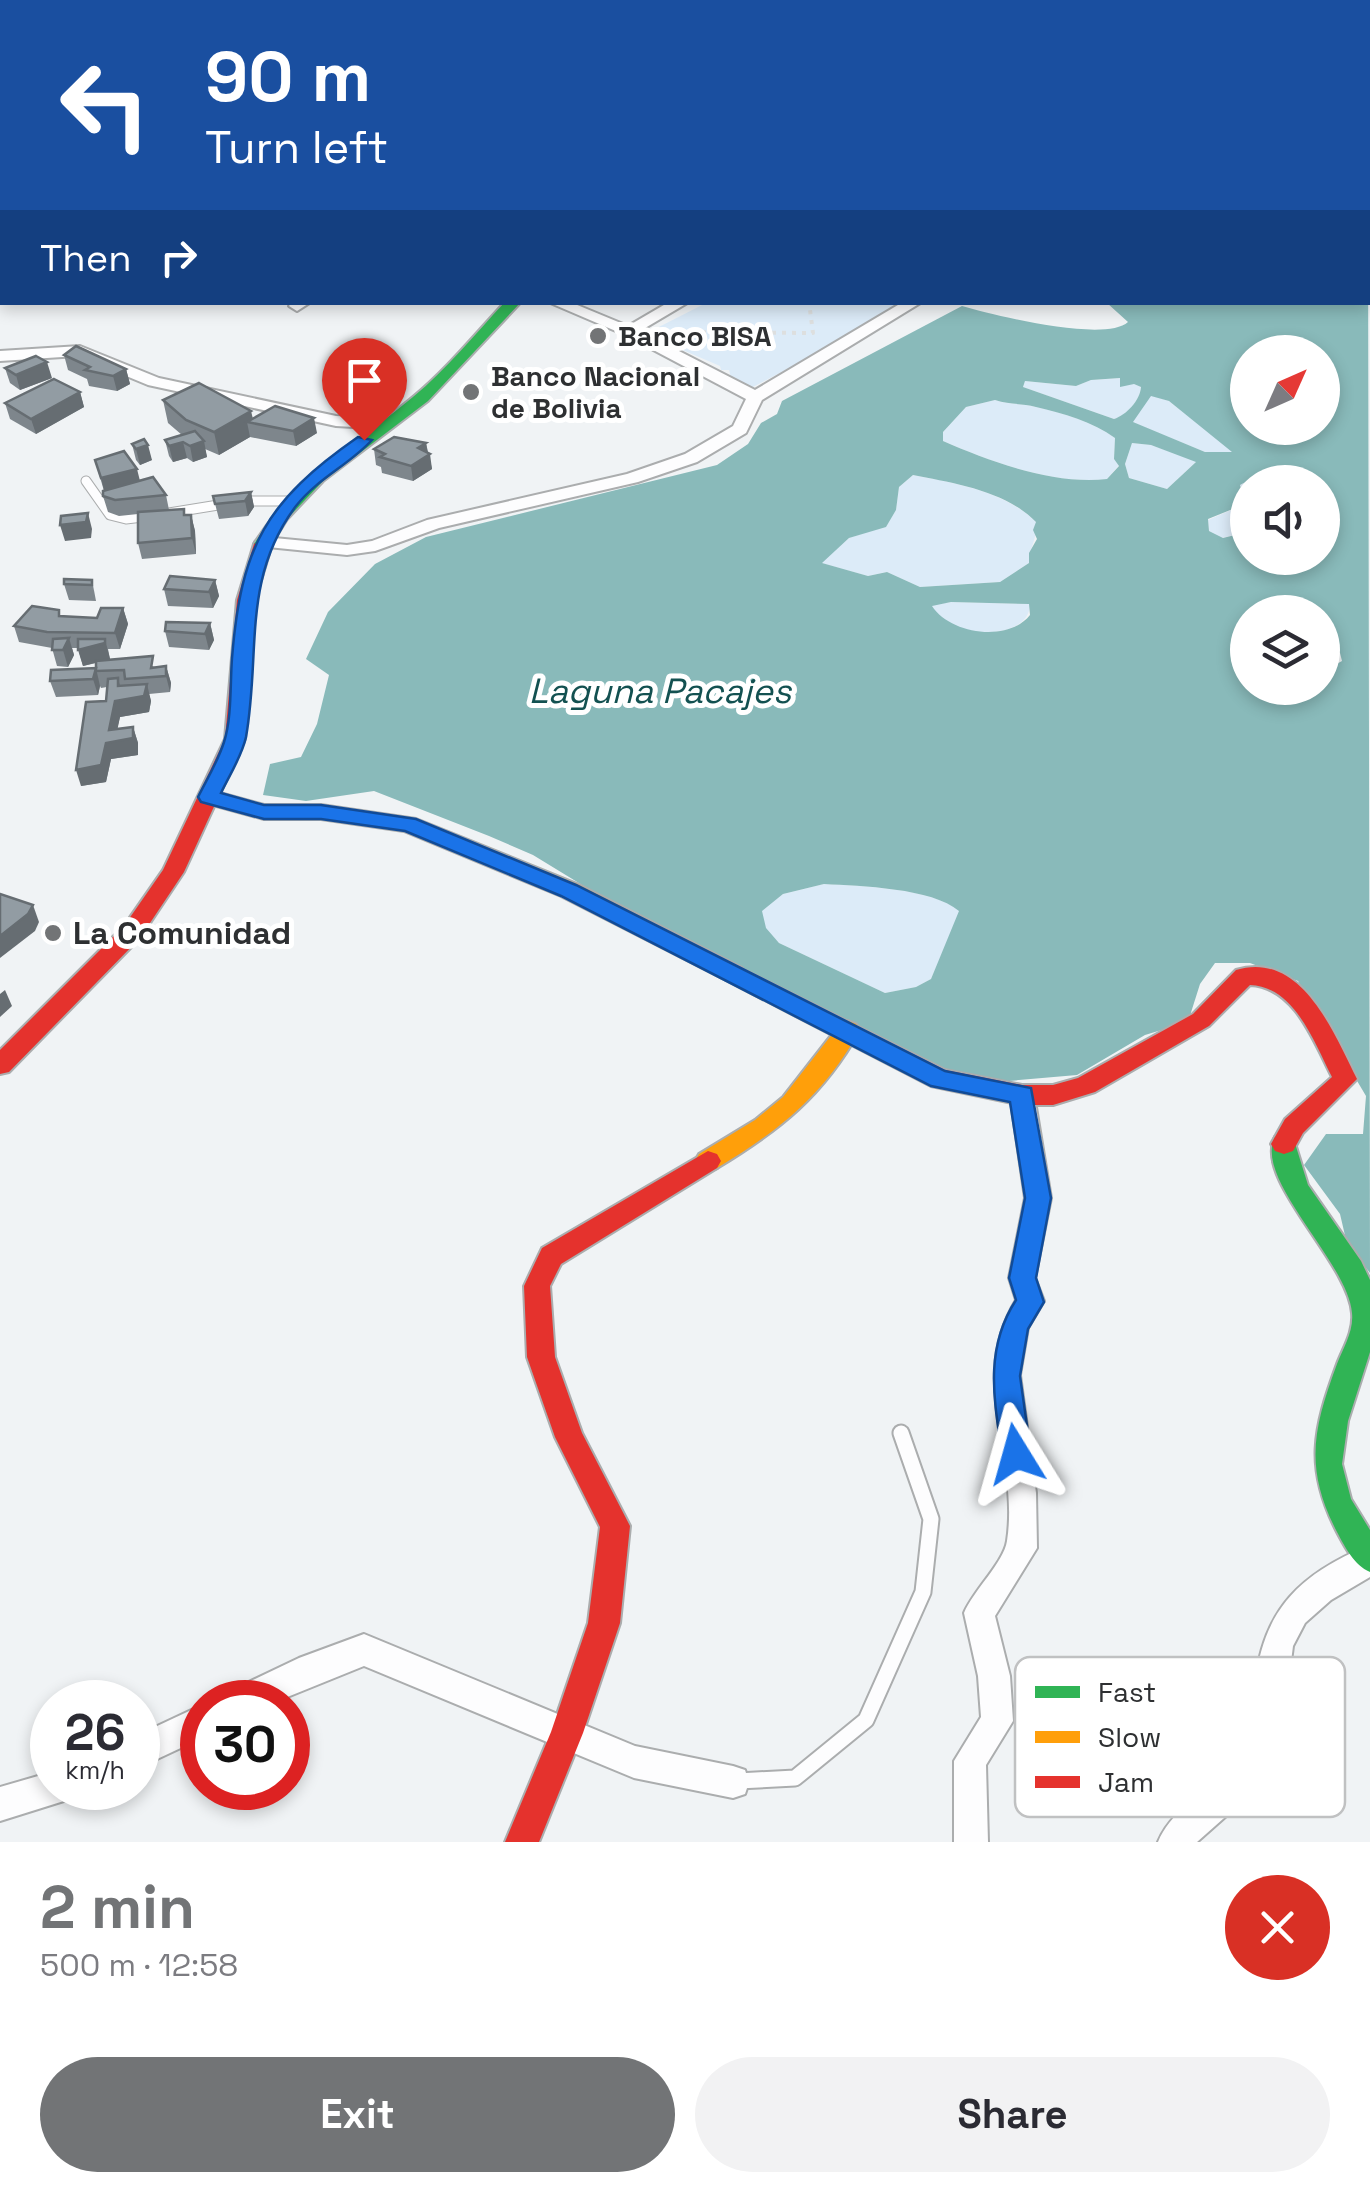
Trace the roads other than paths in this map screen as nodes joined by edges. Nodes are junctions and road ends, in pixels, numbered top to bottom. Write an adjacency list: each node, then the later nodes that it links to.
1 (511, 305): 8 (street)
2 (562, 305): 5 (street)
3 (676, 305): 5 (street)
4 (910, 305): 7 (street)
5 (630, 332): 7 (street)
6 (0, 356): 8 (street)
7 (755, 397): 11 (street)
8 (388, 424): 10 (street)
9 (86, 481): 10 (lane)
10 (290, 502): 11 (street)
11 (264, 542): 12 (street)
12 (209, 797): 13 (street); 14 (street)
13 (848, 1030): 15 (street); 20 (street)
14 (0, 1066)
15 (1022, 1095): 17 (street); 26 (street)
16 (901, 1433): 21 (lane)
17 (1370, 1559): 18 (street)
18 (1276, 1657)
19 (288, 1680): 20 (street)
20 (567, 1734): 21 (street); 25 (street)
21 (733, 1782)
22 (30, 1797): 23 (street)
23 (0, 1804)
24 (1200, 1817): 27 (street)
25 (522, 1842)
26 (971, 1842)
27 (1174, 1842)

